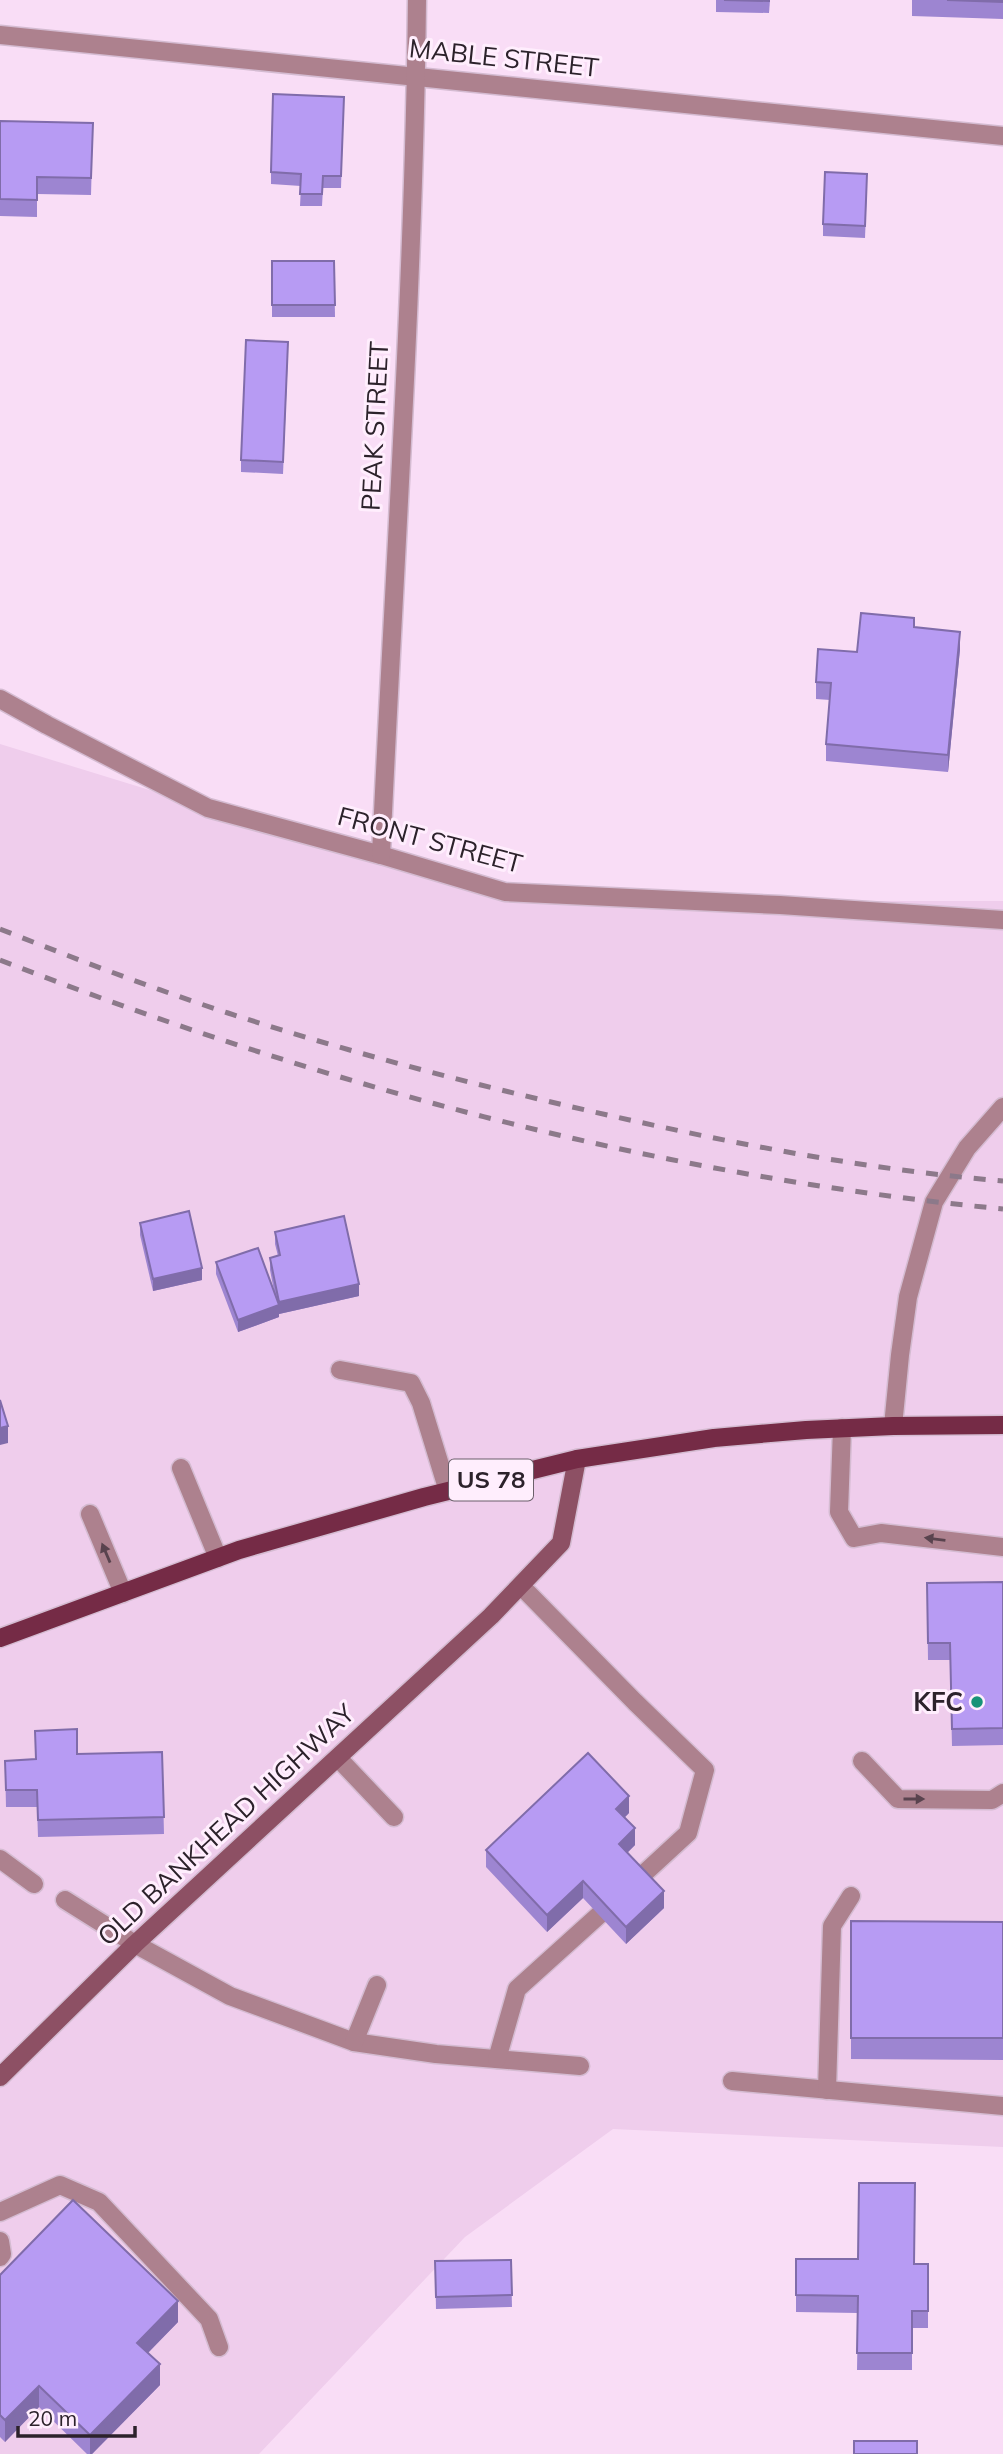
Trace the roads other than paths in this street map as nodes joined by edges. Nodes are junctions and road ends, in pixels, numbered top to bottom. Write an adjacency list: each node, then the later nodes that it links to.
1 (417, 0): 3 (street, PEAK STREET)
2 (0, 35): 3 (street, MABLE STREET)
3 (416, 75): 4 (street, MABLE STREET); 6 (street, PEAK STREET)
4 (1003, 136)
5 (0, 699): 6 (street, FRONT STREET)
6 (381, 855): 7 (street, FRONT STREET)
7 (1003, 920)
8 (1003, 1107): 11 (street)
9 (340, 1370): 15 (street)
10 (1003, 1425): 11 (main road, US 78)
11 (893, 1426): 12 (main road, US 78)
12 (842, 1428): 13 (main road, US 78); 17 (street, one-way to 12)
13 (577, 1459): 15 (main road, US 78); 19 (street, OLD BANKHEAD HIGHWAY)
14 (181, 1468): 18 (street)
15 (448, 1491): 18 (main road, US 78)
16 (90, 1514): 20 (street, one-way to 16)
17 (1003, 1547)
18 (218, 1558): 20 (main road, US 78)
19 (521, 1586): 22 (street, OLD BANKHEAD HIGHWAY); 27 (street)
20 (123, 1593): 21 (main road, US 78)
21 (0, 1638)
22 (338, 1758): 25 (street); 32 (street, OLD BANKHEAD HIGHWAY)
23 (862, 1761): 24 (street, one-way to 24)
24 (1003, 1793)
25 (394, 1816)
26 (0, 1859): 28 (street)
27 (637, 1880)
28 (34, 1884)
29 (851, 1896): 39 (street)
30 (65, 1900): 32 (street)
31 (599, 1915): 35 (street)
32 (135, 1944): 34 (street); 37 (street, OLD BANKHEAD HIGHWAY)
33 (377, 1985): 34 (street)
34 (354, 2042): 35 (street)
35 (497, 2059): 36 (street)
36 (580, 2066)
37 (0, 2077)
38 (732, 2081): 39 (street)
39 (827, 2090): 40 (street)
40 (1003, 2106)
41 (0, 2212): 44 (street)
42 (0, 2241): 43 (street)
43 (0, 2257)
44 (219, 2347)

